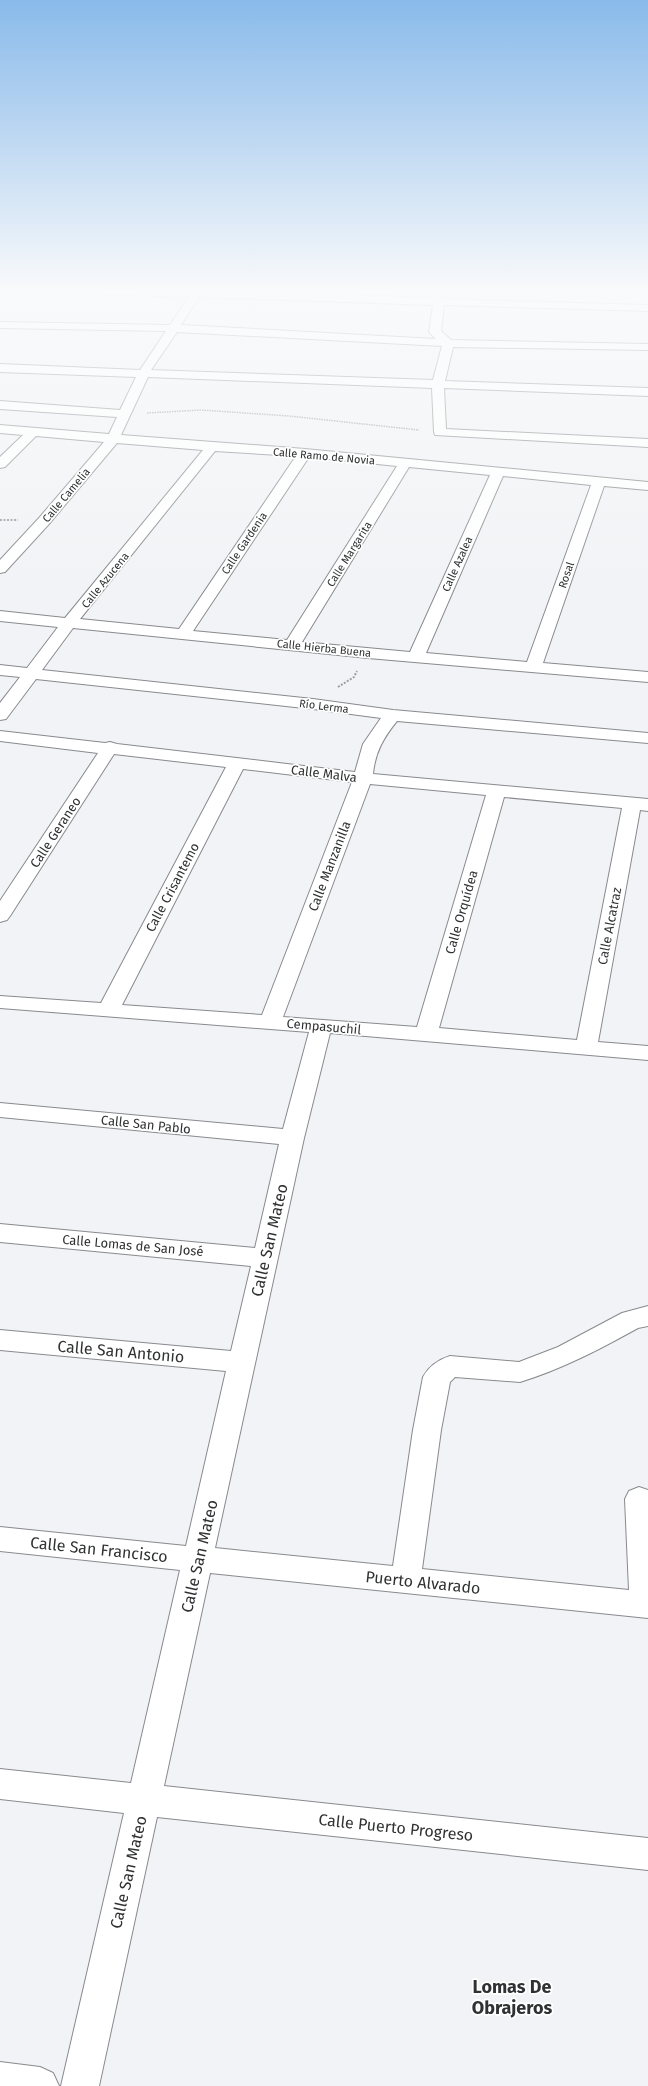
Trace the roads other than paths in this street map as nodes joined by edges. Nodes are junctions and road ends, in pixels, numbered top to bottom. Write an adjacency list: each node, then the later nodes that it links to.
1 (137, 387): 6 (street, Calle Camelia)
2 (438, 387): 10 (street)
3 (539, 387): 4 (street)
4 (648, 392)
5 (0, 405): 6 (street)
6 (124, 414): 9 (street, Calle Camelia)
7 (0, 429): 8 (street, Calle Ramo de Novia)
8 (33, 432): 9 (street, Calle Ramo de Novia); 14 (street)
9 (113, 439): 11 (street, Calle Ramo de Novia); 18 (street, Calle Camelia)
10 (648, 443)
11 (212, 447): 12 (street, Calle Ramo de Novia); 20 (street, Calle Azucena)
12 (305, 453): 13 (street, Calle Ramo de Novia); 21 (street, Calle Gardenia)
13 (405, 463): 15 (street, Calle Ramo de Novia); 22 (street, Calle Margarita)
14 (0, 464)
15 (498, 472): 16 (street, Calle Ramo de Novia); 23 (street, Calle Azalea)
16 (599, 482): 17 (street, Calle Ramo de Novia); 24 (street, Rosal)
17 (648, 486)
18 (0, 569)
19 (0, 616): 20 (street, Calle Hierba Buena)
20 (70, 622): 21 (street, Calle Hierba Buena); 26 (street, Calle Azucena)
21 (184, 633): 22 (street, Calle Hierba Buena)
22 (292, 645): 23 (street, Calle Hierba Buena)
23 (416, 657): 24 (street, Calle Hierba Buena)
24 (533, 668): 27 (street, Calle Hierba Buena)
25 (0, 670): 26 (street, Río Lerma)
26 (30, 673): 28 (street, Río Lerma); 29 (street, Calle Azucena)
27 (648, 677)
28 (393, 714): 31 (street, Río Lerma); 34 (street, Calle Manzanilla)
29 (0, 715)
30 (0, 736): 32 (street, Calle Malva)
31 (648, 738)
32 (110, 747): 33 (street, Calle Malva); 37 (street, Calle Geraneo)
33 (237, 763): 34 (street, Calle Malva); 39 (street, Calle Crisantemo)
34 (363, 778): 35 (street, Calle Malva); 40 (street, Calle Manzanilla)
35 (497, 790): 36 (street, Calle Malva); 42 (street, Calle Orquídea)
36 (640, 804): 43 (street, Calle Alcatraz)
37 (0, 916)
38 (0, 1002): 39 (street, Cempasuchil)
39 (108, 1010): 40 (street, Cempasuchil)
40 (270, 1022): 41 (street, Cempasuchil)
41 (321, 1027): 42 (street, Cempasuchil); 46 (street, Calle San Mateo)
42 (426, 1034): 43 (street, Cempasuchil)
43 (586, 1048): 44 (street, Cempasuchil)
44 (648, 1053)
45 (0, 1110): 46 (street, Calle San Pablo)
46 (292, 1138): 48 (street, Calle San Mateo)
47 (0, 1233): 48 (street, Calle Lomas de San José)
48 (265, 1258): 51 (street, Calle San Mateo)
49 (648, 1316): 55 (street)
50 (0, 1340): 51 (street, Calle San Antonio)
51 (242, 1362): 54 (street, Calle San Mateo)
52 (639, 1499): 56 (street)
53 (0, 1539): 54 (street, Calle San Francisco)
54 (198, 1559): 55 (street, Puerto Alvarado); 58 (street, Calle San Mateo)
55 (406, 1580): 56 (street, Puerto Alvarado)
56 (646, 1605)
57 (0, 1784): 58 (street, Calle Puerto Progreso)
58 (144, 1800): 59 (street, Calle Puerto Progreso); 62 (street, Calle San Mateo)
59 (648, 1854)
60 (0, 2081): 61 (street)
61 (40, 2086)
62 (80, 2086)

